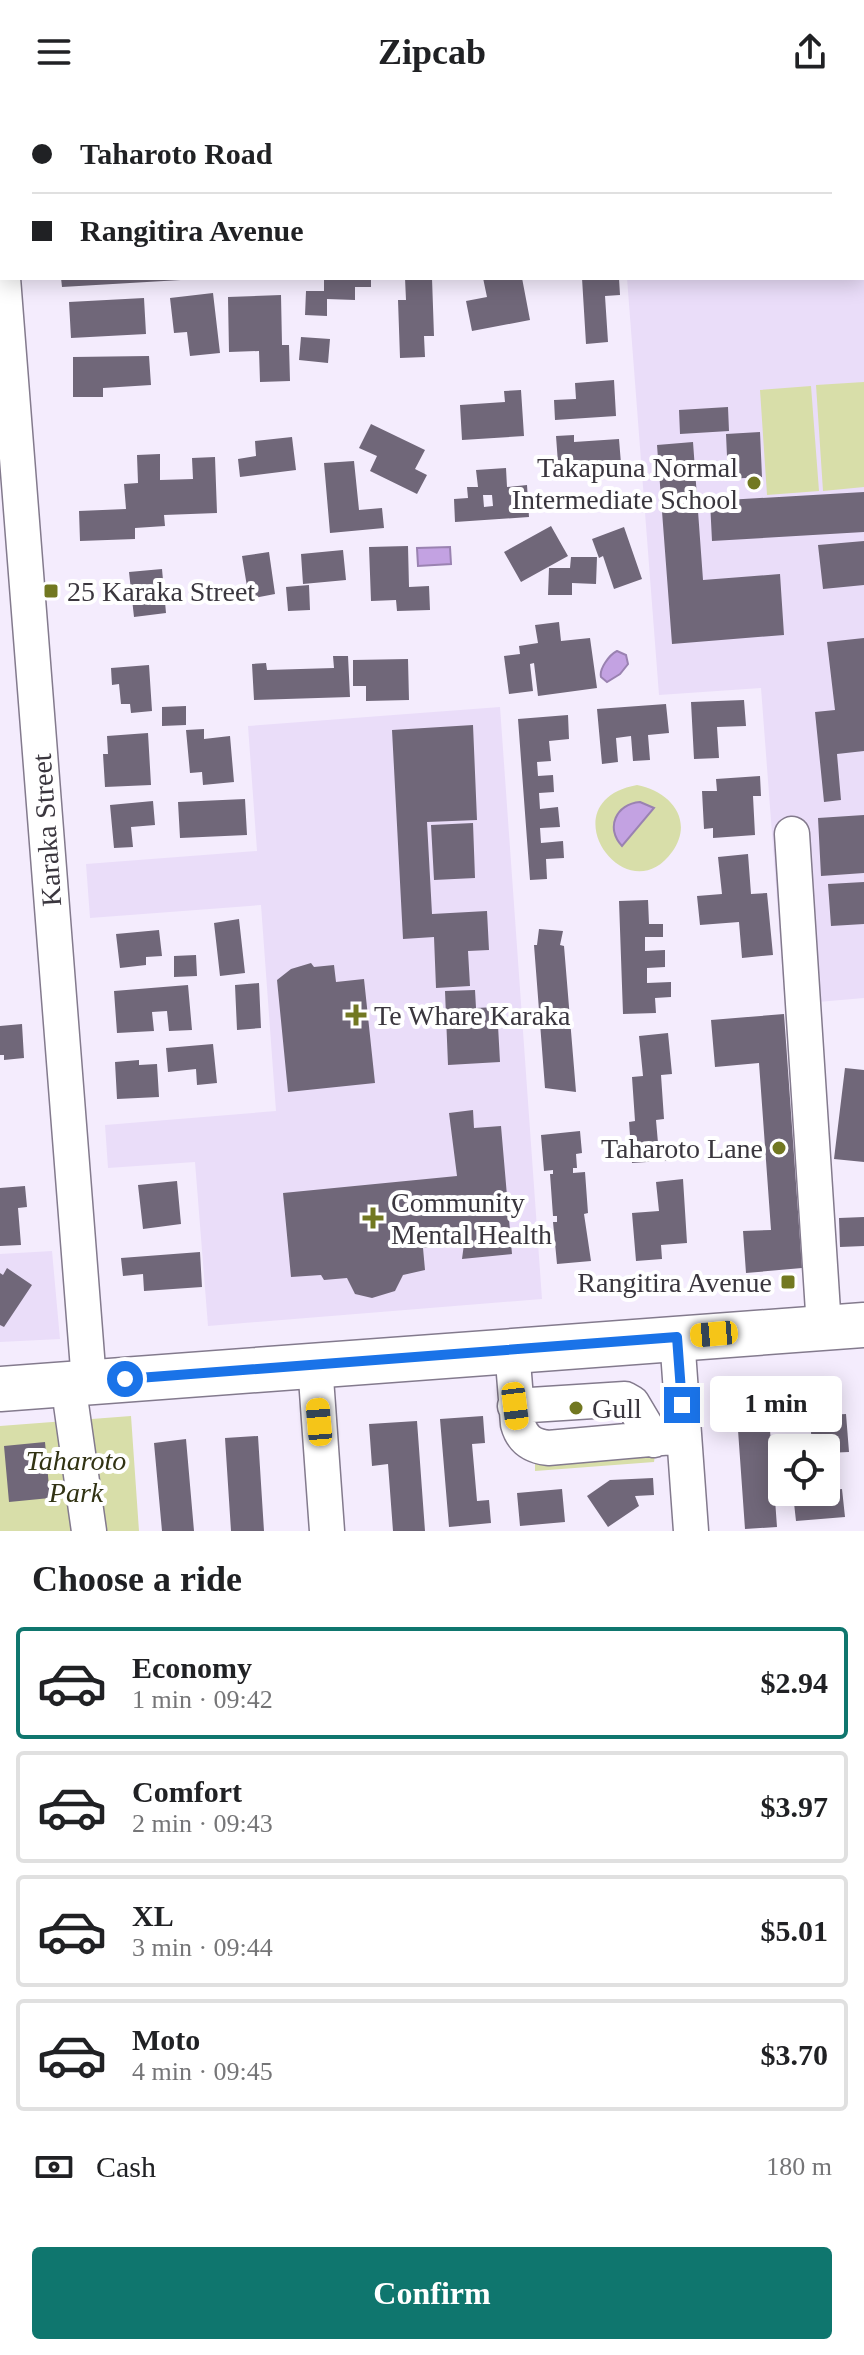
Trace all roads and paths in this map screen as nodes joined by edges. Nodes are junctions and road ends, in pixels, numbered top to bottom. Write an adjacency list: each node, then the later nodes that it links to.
1 (3, 280): 7 (street, Karaka Street)
2 (792, 834): 3 (street)
3 (844, 1326): 4 (main road)
4 (677, 1337): 5 (main road); 10 (street)
5 (512, 1349): 6 (main road); 9 (street)
6 (315, 1364): 7 (main road); 12 (street)
7 (78, 1383): 8 (main road); 11 (street, Karaka Street)
8 (0, 1389)
9 (558, 1403): 10 (street); 10 (street); 10 (street)
10 (627, 1442): 13 (street)
11 (82, 1530)
12 (327, 1531)
13 (691, 1531)

